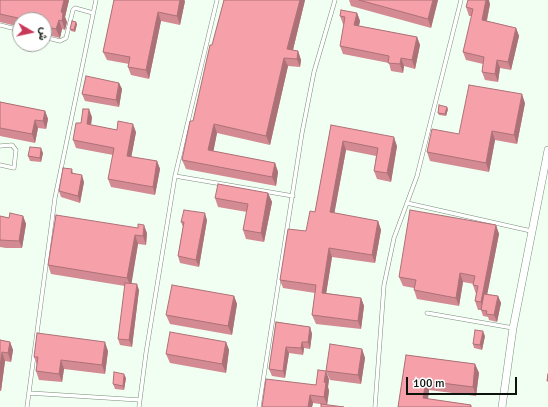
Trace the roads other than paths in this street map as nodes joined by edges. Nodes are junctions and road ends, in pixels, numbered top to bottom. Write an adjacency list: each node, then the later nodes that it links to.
1 (96, 0): 5 (lane)
2 (217, 0): 12 (lane)
3 (335, 0): 13 (lane)
4 (461, 0): 14 (lane)
5 (93, 13): 8 (lane); 18 (lane)
6 (0, 25): 7 (lane)
7 (12, 28)
8 (52, 39)
9 (0, 146): 11 (lane)
10 (548, 150): 15 (street)
11 (0, 165)
12 (175, 176): 13 (lane); 19 (lane)
13 (293, 196): 22 (lane)
14 (407, 203): 15 (lane); 23 (lane)
15 (531, 231): 17 (street)
16 (427, 313): 17 (lane)
17 (513, 328): 24 (street)
18 (29, 393): 19 (lane); 20 (lane)
19 (140, 400): 21 (lane)
20 (27, 407)
21 (139, 407)
22 (259, 407)
23 (375, 407)
24 (502, 407)

